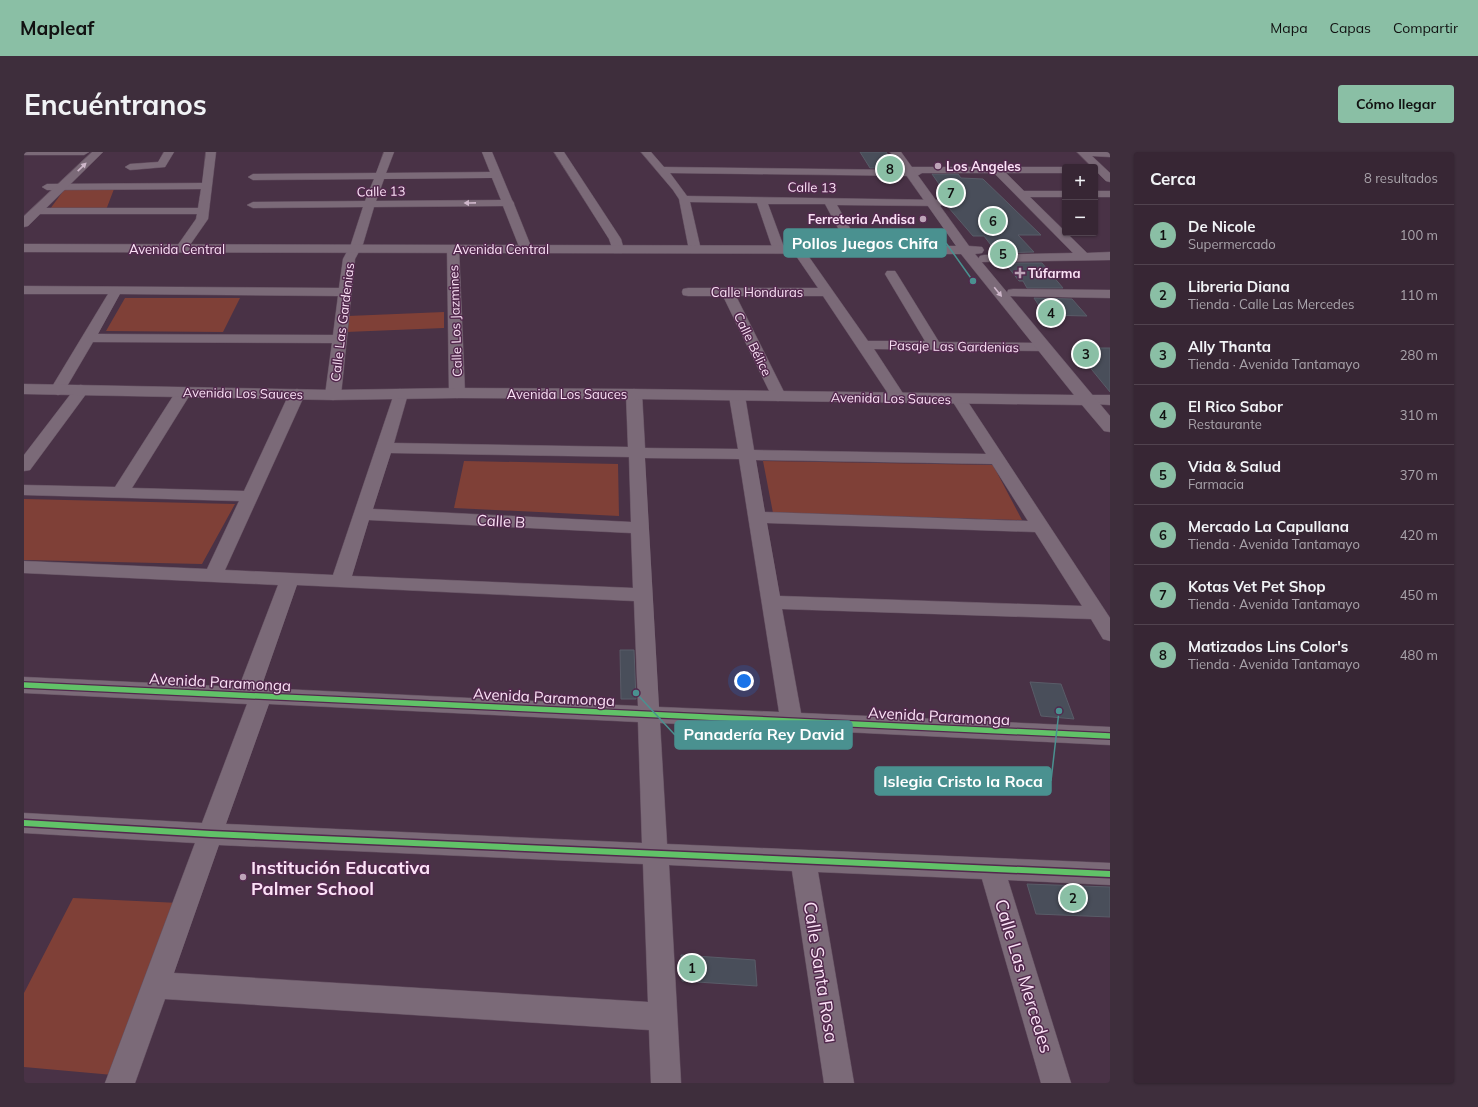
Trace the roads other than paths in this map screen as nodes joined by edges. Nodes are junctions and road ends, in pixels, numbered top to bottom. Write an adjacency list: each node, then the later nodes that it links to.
1 (24, 152): 2 (street)
2 (84, 152): 24 (street)
3 (98, 152): 27 (street, one-way to 3)
4 (169, 152): 25 (street)
5 (211, 152): 26 (street)
6 (388, 152): 21 (street, Calle Las Gardenias)
7 (487, 152): 20 (street)
8 (559, 152): 49 (street)
9 (646, 152): 15 (street)
10 (895, 152): 19 (street)
11 (902, 152): 19 (street)
12 (1084, 153): 13 (street); 14 (street)
13 (1110, 154)
14 (1093, 164)
15 (662, 170): 19 (street); 32 (street)
16 (997, 170): 17 (street); 19 (street); 28 (street)
17 (1062, 170)
18 (1098, 170): 23 (street)
19 (912, 171): 36 (street)
20 (497, 175): 21 (street); 35 (street)
21 (381, 176): 22 (street); 39 (street, Calle Las Gardenias)
22 (253, 177)
23 (1110, 179)
24 (47, 186): 27 (street); 38 (street)
25 (124, 186): 26 (street); 27 (street)
26 (206, 186): 41 (street)
27 (62, 187): 40 (street)
28 (1021, 194): 29 (street); 55 (street)
29 (1062, 194)
30 (1098, 194): 31 (street)
31 (1110, 194)
32 (684, 199): 33 (street, Calle 13); 50 (street)
33 (761, 200): 34 (street, Calle 13); 51 (street)
34 (829, 201): 36 (street, Calle 13); 53 (street)
35 (509, 203): 39 (street, Calle 13, one-way to 39); 42 (street)
36 (936, 203): 54 (street)
37 (253, 205): 39 (street, Calle 13)
38 (24, 208)
39 (367, 209): 42 (street, Calle 13); 46 (street, Calle Las Gardenias)
40 (38, 211): 41 (street); 43 (street)
41 (203, 211): 45 (street)
42 (513, 215): 48 (street)
43 (24, 224)
44 (24, 248): 45 (street, Avenida Central)
45 (181, 249): 46 (street, Avenida Central)
46 (353, 249): 47 (street, Avenida Central); 60 (street, Calle Las Gardenias)
47 (452, 249): 48 (street, Avenida Central); 76 (street, Calle Los Jazmines)
48 (526, 249): 49 (street, Avenida Central)
49 (618, 250): 50 (street, Avenida Central)
50 (695, 250): 51 (street, Avenida Central)
51 (779, 250): 52 (street, Avenida Central)
52 (798, 250): 53 (street, Avenida Central); 63 (street)
53 (856, 250): 54 (street, Avenida Central)
54 (976, 253): 55 (street); 64 (street); 70 (street, one-way to 70)
55 (1084, 256): 56 (street)
56 (1110, 256)
57 (891, 274): 69 (street)
58 (24, 290): 59 (street)
59 (116, 291): 60 (street); 66 (street)
60 (344, 292): 67 (street, Calle Las Gardenias)
61 (688, 292): 62 (street, Calle Honduras)
62 (728, 292): 63 (street, Calle Honduras); 83 (street, Calle Bélice)
63 (827, 292): 68 (street)
64 (1014, 293): 65 (street); 71 (street)
65 (1110, 294)
66 (88, 338): 67 (street); 73 (street)
67 (339, 339): 81 (street, Calle Las Gardenias)
68 (864, 345): 69 (street, Pasaje Las Gardenias); 84 (street)
69 (935, 346): 70 (street, Pasaje Las Gardenias)
70 (1044, 347): 80 (street)
71 (1086, 376)
72 (24, 389): 73 (street, Avenida Los Sauces)
73 (58, 390): 74 (street, Avenida Los Sauces)
74 (81, 390): 75 (street, Avenida Los Sauces); 92 (street)
75 (184, 393): 77 (street, Avenida Los Sauces); 94 (street)
76 (457, 393): 78 (street, Avenida Los Sauces); 79 (street, Avenida Los Sauces)
77 (297, 394): 81 (street, Avenida Los Sauces); 95 (street)
78 (400, 394): 81 (street, Avenida Los Sauces); 88 (street)
79 (634, 394): 82 (street, Avenida Los Sauces); 89 (street)
80 (1091, 394): 85 (street, Avenida Los Sauces); 86 (street, Avenida Los Sauces); 87 (street)
81 (333, 395)
82 (737, 396): 83 (street, Avenida Los Sauces); 90 (street)
83 (778, 396): 84 (street, Avenida Los Sauces)
84 (898, 398): 85 (street, Avenida Los Sauces)
85 (959, 399): 91 (street)
86 (1109, 401)
87 (1110, 427)
88 (384, 448): 89 (street); 96 (street)
89 (636, 452): 90 (street); 99 (street)
90 (747, 454): 91 (street); 97 (street)
91 (998, 459): 98 (street)
92 (24, 466)
93 (24, 490): 94 (street)
94 (120, 493): 95 (street)
95 (250, 496): 101 (street)
96 (363, 514): 99 (street, Calle B); 103 (street)
97 (758, 517): 98 (street); 105 (street)
98 (1041, 527): 106 (street)
99 (640, 528): 104 (street)
100 (24, 567): 101 (street)
101 (213, 576): 102 (street)
102 (289, 580): 103 (street); 109 (street)
103 (340, 582): 104 (street)
104 (643, 595): 110 (street)
105 (772, 602): 106 (street); 111 (street)
106 (1096, 612): 107 (street)
107 (1110, 634)
108 (24, 685): 109 (street, Avenida Paramonga)
109 (254, 696): 110 (street, Avenida Paramonga); 114 (street)
110 (649, 714): 111 (street, Avenida Paramonga); 115 (street)
111 (791, 721): 112 (street, Avenida Paramonga)
112 (1110, 736)
113 (24, 823): 114 (street)
114 (211, 834): 115 (street); 119 (street)
115 (655, 854): 116 (street); 120 (street)
116 (803, 860): 117 (street); 123 (street, Calle Santa Rosa)
117 (992, 869): 118 (street); 124 (street, Calle Las Mercedes)
118 (1110, 874)
119 (156, 985): 120 (street); 121 (street)
120 (663, 1017): 122 (street)
121 (120, 1083)
122 (666, 1083)
123 (839, 1083)
124 (1056, 1083)

